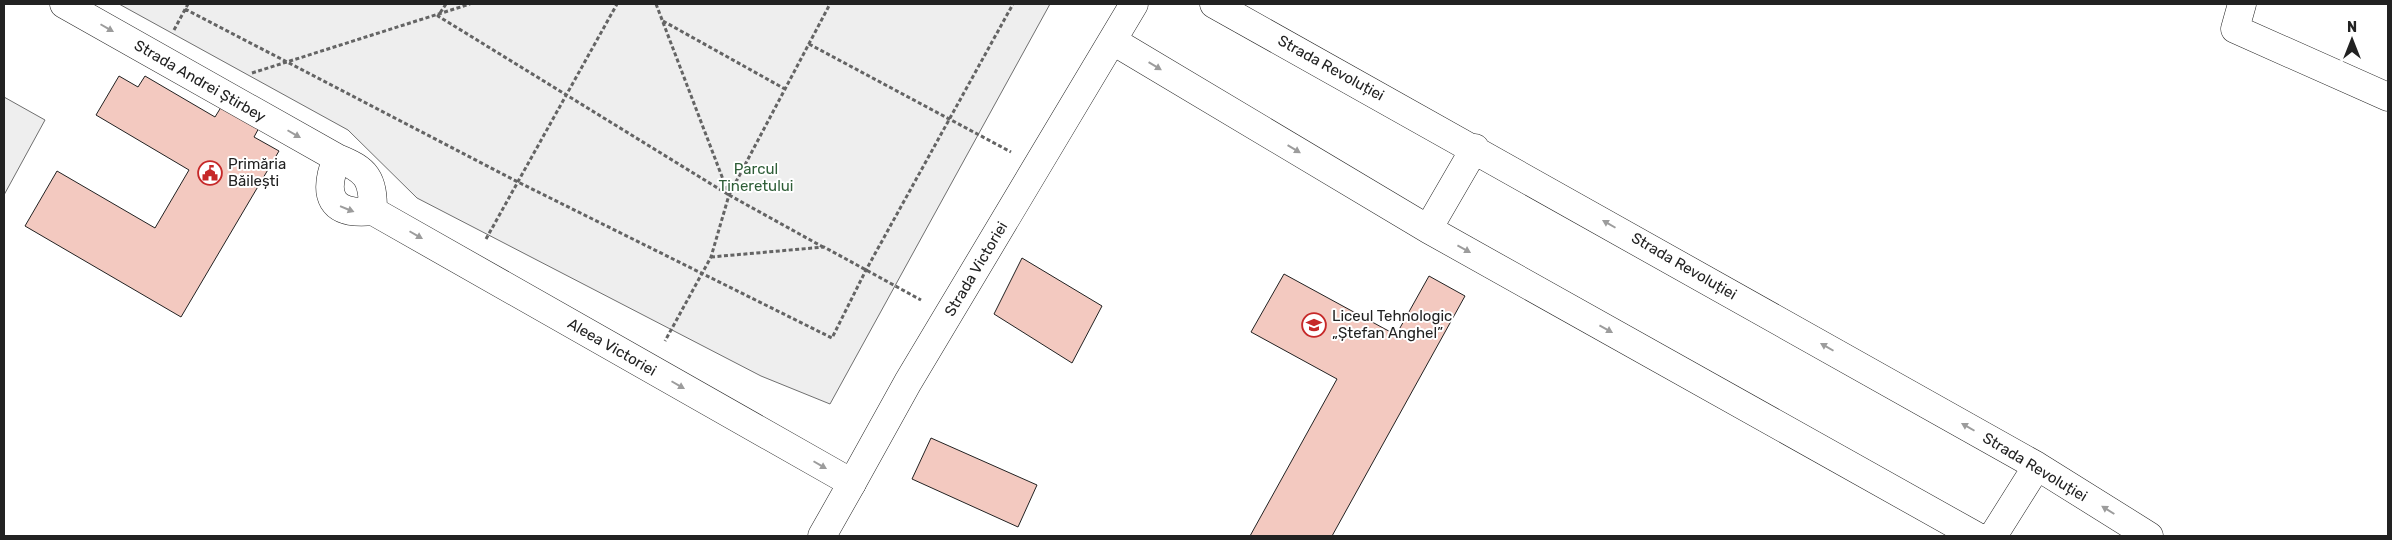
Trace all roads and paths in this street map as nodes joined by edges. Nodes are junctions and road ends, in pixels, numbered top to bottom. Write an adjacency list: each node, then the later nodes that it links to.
1 (64, 4): 17 (main road, Strada Andrei Știrbey, one-way to 17)
2 (446, 4): 12 (path)
3 (470, 4): 12 (path)
4 (617, 4): 19 (path)
5 (656, 4): 13 (path)
6 (830, 4): 15 (path)
7 (1013, 4): 21 (path)
8 (1134, 4): 14 (main road, Strada Victoriei)
9 (1214, 4): 22 (main road, Strada Revoluției)
10 (2242, 4): 20 (main road)
11 (185, 9): 16 (path)
12 (438, 16): 16 (path); 19 (path)
13 (662, 20): 18 (path); 26 (path)
14 (1113, 40): 24 (main road, Strada Victoriei); 28 (main road, one-way to 28)
15 (809, 44): 18 (path); 21 (path)
16 (287, 61): 17 (path); 25 (path)
17 (211, 87): 23 (main road, Strada Andrei Știrbey, one-way to 23)
18 (784, 90): 26 (path)
19 (566, 96): 25 (path); 26 (path)
20 (2388, 97)
21 (949, 118): 24 (path); 32 (path)
22 (1475, 148): 28 (main road); 36 (main road, Strada Revoluției, one-way to 22)
23 (337, 158): 27 (main road); 27 (main road, one-way to 27)
24 (1038, 166): 34 (main road, Strada Victoriei)
25 (518, 182): 31 (path); 33 (path)
26 (729, 195): 29 (path); 30 (path)
27 (373, 211): 31 (main road, Aleea Victoriei, one-way to 31)
28 (1428, 229): 39 (main road, one-way to 39)
29 (824, 247): 30 (path); 32 (path)
30 (711, 257): 33 (path)
31 (471, 266): 35 (main road, Aleea Victoriei)
32 (866, 270): 33 (path); 34 (path)
33 (702, 274): 35 (path)
34 (949, 315): 37 (main road, Strada Victoriei)
35 (650, 369): 37 (main road, Aleea Victoriei, one-way to 37)
36 (2037, 466): 40 (main road); 41 (main road, Strada Revoluției, one-way to 36)
37 (852, 483): 38 (main road, Strada Victoriei)
38 (822, 536)
39 (1976, 536)
40 (1993, 536)
41 (2149, 536)

